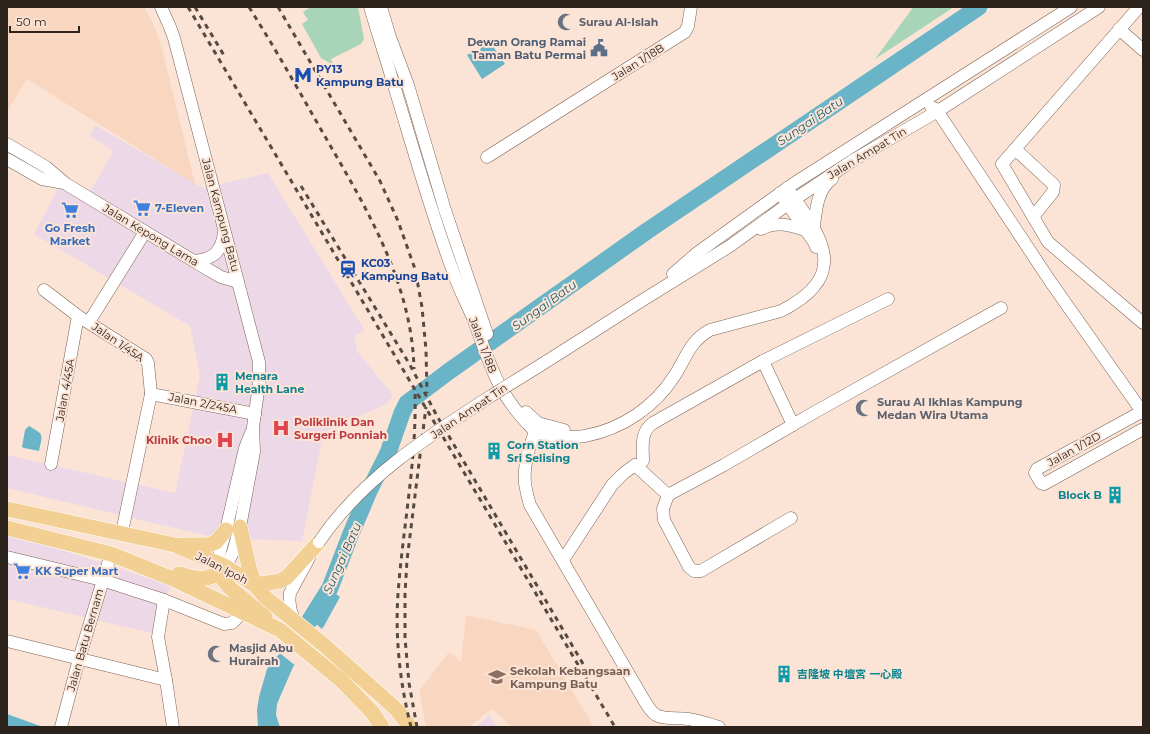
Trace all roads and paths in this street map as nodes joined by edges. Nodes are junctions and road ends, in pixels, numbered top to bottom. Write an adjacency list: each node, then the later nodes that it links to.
1 (161, 7): 23 (street, Jalan Kampung Batu)
2 (370, 7): 27 (street, Jalan 1/18B)
3 (381, 7): 27 (street, Jalan 1/18B)
4 (691, 7): 16 (street, Jalan 1/18B)
5 (1071, 7): 10 (street, Jalan Ampat Tin)
6 (1099, 7): 11 (street, Jalan Ampat Tin)
7 (1138, 7): 8 (street)
8 (1119, 29): 9 (street); 14 (street)
9 (1143, 50)
10 (974, 68): 11 (street); 12 (street, Jalan Ampat Tin)
11 (938, 111): 12 (street); 15 (street, Jalan Ampat Tin); 37 (street)
12 (885, 125): 19 (street, Jalan Ampat Tin)
13 (7, 144): 18 (street, Jalan Kepong Lama)
14 (1015, 149): 21 (street); 21 (street)
15 (866, 153): 20 (street, Jalan Ampat Tin); 22 (street)
16 (487, 157)
17 (7, 159): 18 (street, Jalan Kepong Lama)
18 (66, 184): 24 (street, Jalan Kepong Lama)
19 (783, 191): 20 (street, Jalan 1/18B); 31 (street, Jalan Ampat Tin)
20 (791, 202): 22 (street, Jalan 1/18B); 25 (street, Jalan Ampat Tin)
21 (1033, 217): 33 (street)
22 (809, 228): 25 (street); 40 (street, Jalan 1/18B)
23 (224, 229): 26 (street); 28 (street, Jalan Kampung Batu)
24 (145, 232): 26 (street, Jalan Kepong Lama); 34 (street)
25 (730, 246): 31 (street, Jalan Ampat Tin)
26 (194, 261): 28 (street, Jalan Kepong Lama)
27 (458, 268): 40 (street, Jalan 1/18B)
28 (238, 282): 38 (street, Jalan Kampung Batu)
29 (44, 290): 34 (street, Jalan 1/45A)
30 (888, 299): 35 (street)
31 (638, 303): 50 (street, Jalan Ampat Tin, bridge)
32 (1001, 308): 39 (street)
33 (1142, 318)
34 (84, 319): 36 (street, Jalan 1/45A); 43 (street, Jalan 4/45A)
35 (763, 361): 39 (street); 42 (street)
36 (151, 394): 38 (street, Jalan 2/245A); 49 (street, Jalan 1/45A)
37 (1143, 412): 41 (street, Jalan 1/12D)
38 (255, 414): 48 (street, Jalan Kampung Batu)
39 (793, 425): 44 (street)
40 (537, 427): 54 (street)
41 (1143, 429)
42 (643, 461)
43 (51, 464)
44 (668, 495): 46 (street); 54 (street)
45 (7, 509): 49 (main road, Jalan Ipoh)
46 (791, 518)
47 (7, 528): 52 (main road)
48 (233, 529): 51 (main road); 55 (street, Jalan Kampung Batu); 57 (main road)
49 (122, 532): 51 (main road, Jalan Ipoh)
50 (319, 542): 57 (main road); 59 (street, Jalan Ampat Tin); 61 (street, Jalan Ampat Tin)
51 (175, 545): 55 (main road, Jalan Ipoh)
52 (111, 554): 55 (main road); 56 (street, Jalan Batu Bernam); 60 (main road)
53 (7, 557): 56 (street)
54 (563, 560): 69 (street)
55 (221, 568): 57 (main road, Jalan Ipoh); 61 (main road)
56 (102, 580): 58 (street); 63 (street, Jalan Batu Bernam)
57 (255, 585): 59 (main road, Jalan Ipoh)
58 (164, 600): 60 (street); 64 (street)
59 (276, 606): 61 (main road)
60 (242, 612): 61 (main road)
61 (287, 629): 67 (main road); 68 (main road)
62 (7, 641): 63 (street)
63 (79, 659): 64 (street); 65 (street, Jalan Batu Bernam)
64 (166, 680): 66 (street)
65 (62, 722)
66 (173, 727)
67 (382, 727)
68 (411, 727)
69 (719, 727)

